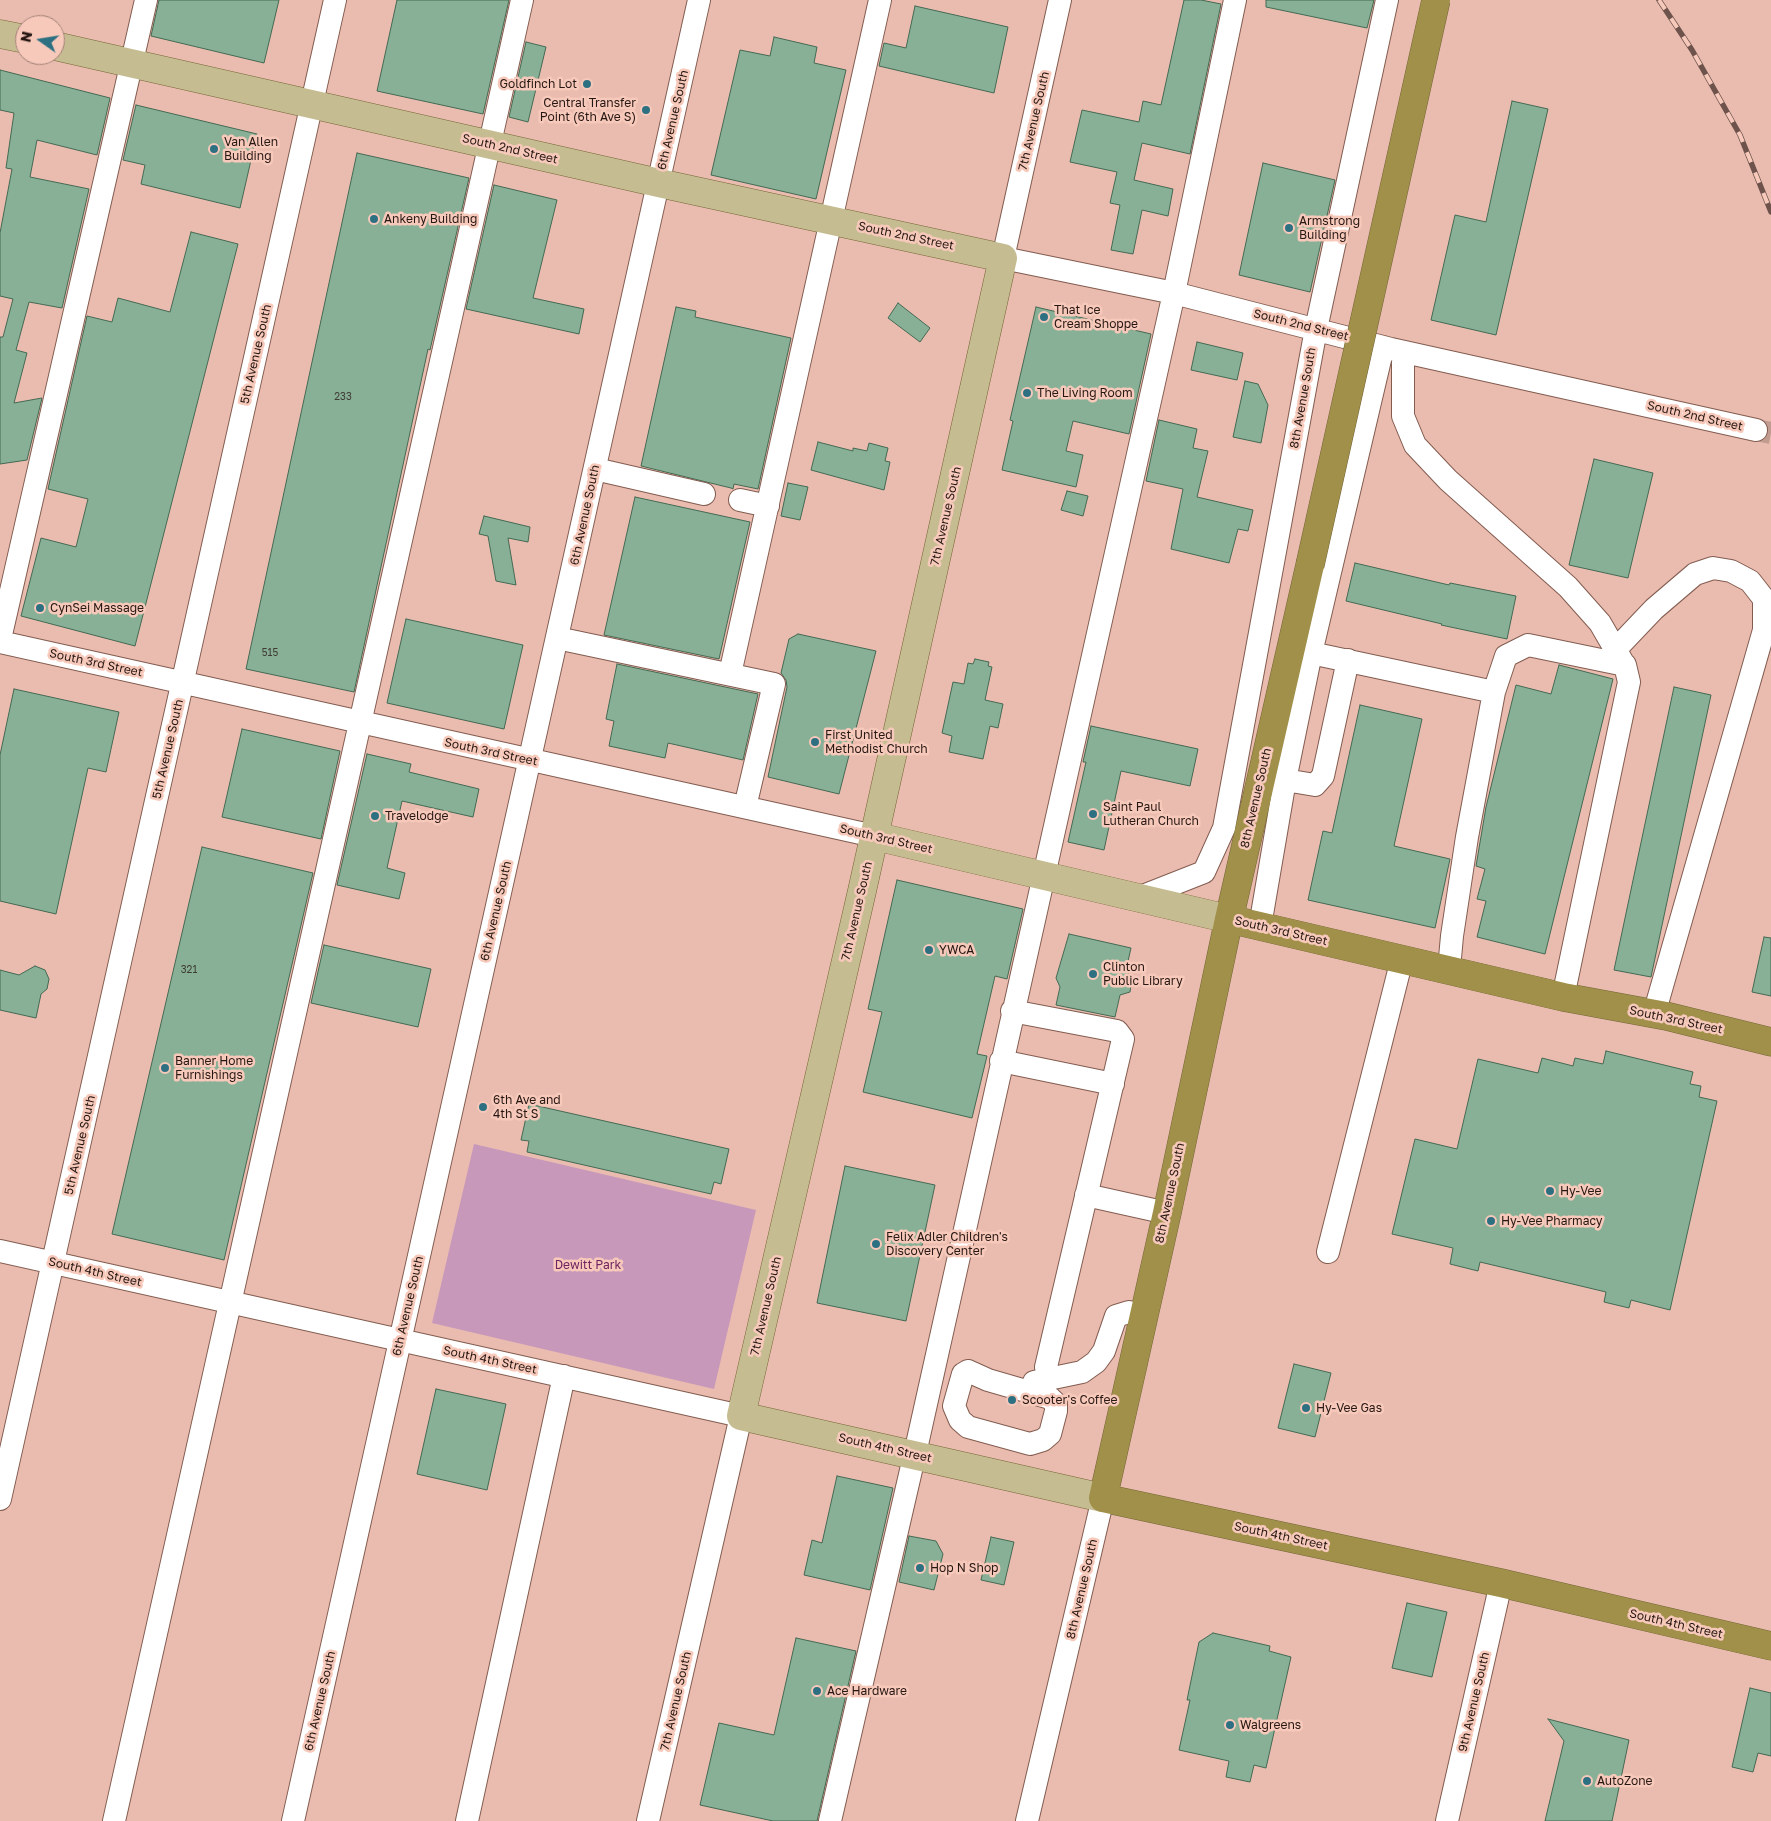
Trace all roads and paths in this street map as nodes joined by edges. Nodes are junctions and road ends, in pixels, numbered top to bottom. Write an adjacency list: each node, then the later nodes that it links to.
1 (146, 0): 13 (street)
2 (335, 0): 14 (street, 5th Avenue South)
3 (522, 0): 15 (street)
4 (699, 0): 16 (street, 6th Avenue South)
5 (880, 0): 17 (street)
6 (1060, 0): 18 (street, 7th Avenue South)
7 (1235, 0): 19 (street)
8 (1387, 0): 20 (street, 8th Avenue South)
9 (1436, 0): 42 (highway, 8th Avenue South, bridge)
10 (0, 34): 11 (main road)
11 (15, 37)
12 (65, 48): 13 (main road, South 2nd Street)
13 (132, 63): 14 (main road, South 2nd Street); 28 (street)
14 (312, 104): 15 (main road, South 2nd Street); 33 (street, 5th Avenue South)
15 (489, 145): 16 (main road, South 2nd Street); 35 (street)
16 (658, 183): 17 (main road, South 2nd Street); 23 (street, 6th Avenue South)
17 (830, 220): 18 (main road, South 2nd Street); 26 (street)
18 (1003, 258): 19 (street, South 2nd Street); 39 (main road, 7th Avenue South)
19 (1174, 293): 20 (street, South 2nd Street); 40 (street)
20 (1316, 329): 21 (street, South 2nd Street); 41 (street, 8th Avenue South)
21 (1393, 349): 22 (street, South 2nd Street); 29 (street, 8th Avenue South); 30 (street)
22 (1756, 430)
23 (595, 469): 24 (street); 27 (street, 6th Avenue South)
24 (704, 494)
25 (740, 500): 26 (street)
26 (768, 506): 32 (street)
27 (557, 638): 32 (street); 36 (street, 6th Avenue South)
28 (0, 641): 33 (street, South 3rd Street)
29 (1311, 653): 31 (street); 37 (street, 8th Avenue South)
30 (1620, 657): 34 (street); 46 (street); 48 (street)
31 (1348, 660): 34 (street); 37 (street)
32 (730, 674): 38 (street)
33 (183, 682): 35 (street, South 3rd Street); 56 (street, 5th Avenue South)
34 (1494, 692): 45 (street)
35 (359, 723): 36 (street, South 3rd Street); 57 (street)
36 (530, 760): 38 (street, South 3rd Street); 59 (street, 6th Avenue South)
37 (1285, 780): 43 (street, 8th Avenue South)
38 (744, 808): 39 (street, South 3rd Street)
39 (874, 836): 40 (main road, South 3rd Street); 65 (main road, 7th Avenue South)
40 (1042, 875): 41 (main road, South 3rd Street); 47 (street)
41 (1138, 898): 42 (main road, South 3rd Street)
42 (1229, 919): 43 (highway, South 3rd Street); 53 (highway, 8th Avenue South)
43 (1260, 926): 44 (highway, South 3rd Street)
44 (1402, 959): 45 (highway, South 3rd Street); 55 (street)
45 (1449, 969): 46 (highway, South 3rd Street)
46 (1563, 997): 48 (highway, South 3rd Street)
47 (1012, 1011): 50 (street); 51 (street)
48 (1654, 1014): 49 (highway, South 3rd Street)
49 (1771, 1042)
50 (1001, 1061): 51 (street); 63 (street)
51 (1113, 1084): 52 (street)
52 (1086, 1195): 53 (street); 61 (street)
53 (1167, 1213): 58 (highway, 8th Avenue South)
54 (0, 1251): 56 (street, South 4th Street)
55 (1328, 1252)
56 (53, 1262): 57 (street, South 4th Street); 67 (street, 5th Avenue South)
57 (232, 1302): 59 (street, South 4th Street); 71 (street)
58 (1144, 1317): 61 (street); 68 (highway, 8th Avenue South)
59 (401, 1340): 60 (street, South 4th Street); 72 (street, 6th Avenue South)
60 (564, 1376): 65 (street, South 4th Street); 73 (street)
61 (1048, 1379): 62 (street)
62 (988, 1380): 64 (street); 64 (street)
63 (929, 1390): 64 (street); 66 (street)
64 (956, 1397)
65 (741, 1416): 66 (main road, South 4th Street); 74 (street, 7th Avenue South)
66 (914, 1455): 68 (main road, South 4th Street); 75 (street)
67 (0, 1498)
68 (1103, 1498): 69 (highway, South 4th Street); 76 (street, 8th Avenue South)
69 (1501, 1583): 70 (highway, South 4th Street); 77 (street, 9th Avenue South)
70 (1771, 1646)
71 (114, 1821)
72 (293, 1821)
73 (467, 1821)
74 (648, 1821)
75 (830, 1821)
76 (1027, 1821)
77 (1447, 1821)

